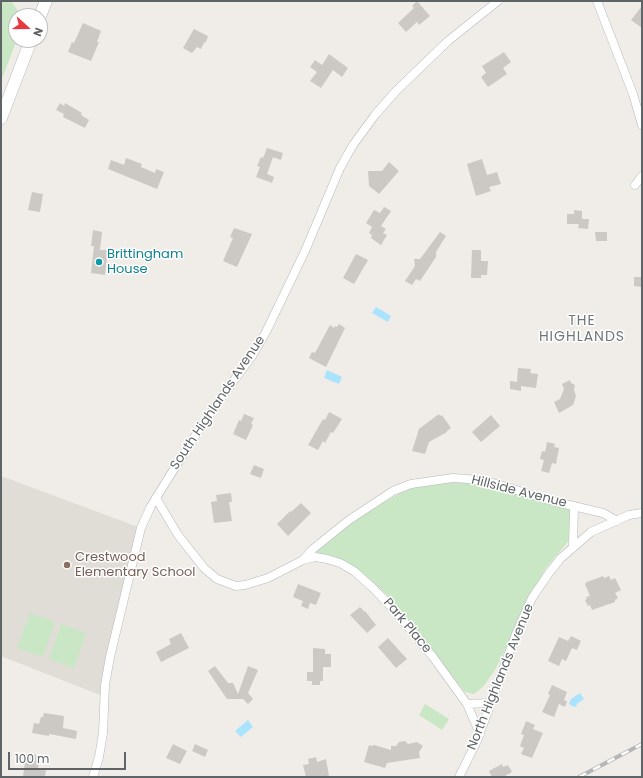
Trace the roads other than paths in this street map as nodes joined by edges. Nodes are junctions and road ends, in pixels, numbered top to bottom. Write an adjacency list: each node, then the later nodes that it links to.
1 (498, 1): 8 (street, South Highlands Avenue)
2 (597, 1): 5 (street)
3 (28, 48): 4 (street)
4 (1, 118)
5 (642, 125)
6 (642, 176): 7 (street)
7 (635, 185)
8 (156, 498): 13 (street, Hillside Avenue); 17 (street, South Highlands Avenue)
9 (574, 506): 11 (street, Hillside Avenue); 12 (street); 13 (street, Hillside Avenue)
10 (642, 513): 11 (street, North Highlands Avenue)
11 (617, 521): 12 (street, North Highlands Avenue)
12 (573, 547): 14 (street, North Highlands Avenue)
13 (303, 560): 15 (street, Park Place)
14 (491, 703): 15 (street); 16 (street, North Highlands Avenue)
15 (467, 704): 16 (street, Park Place)
16 (480, 734): 18 (street, North Highlands Avenue)
17 (93, 777)
18 (460, 777)

